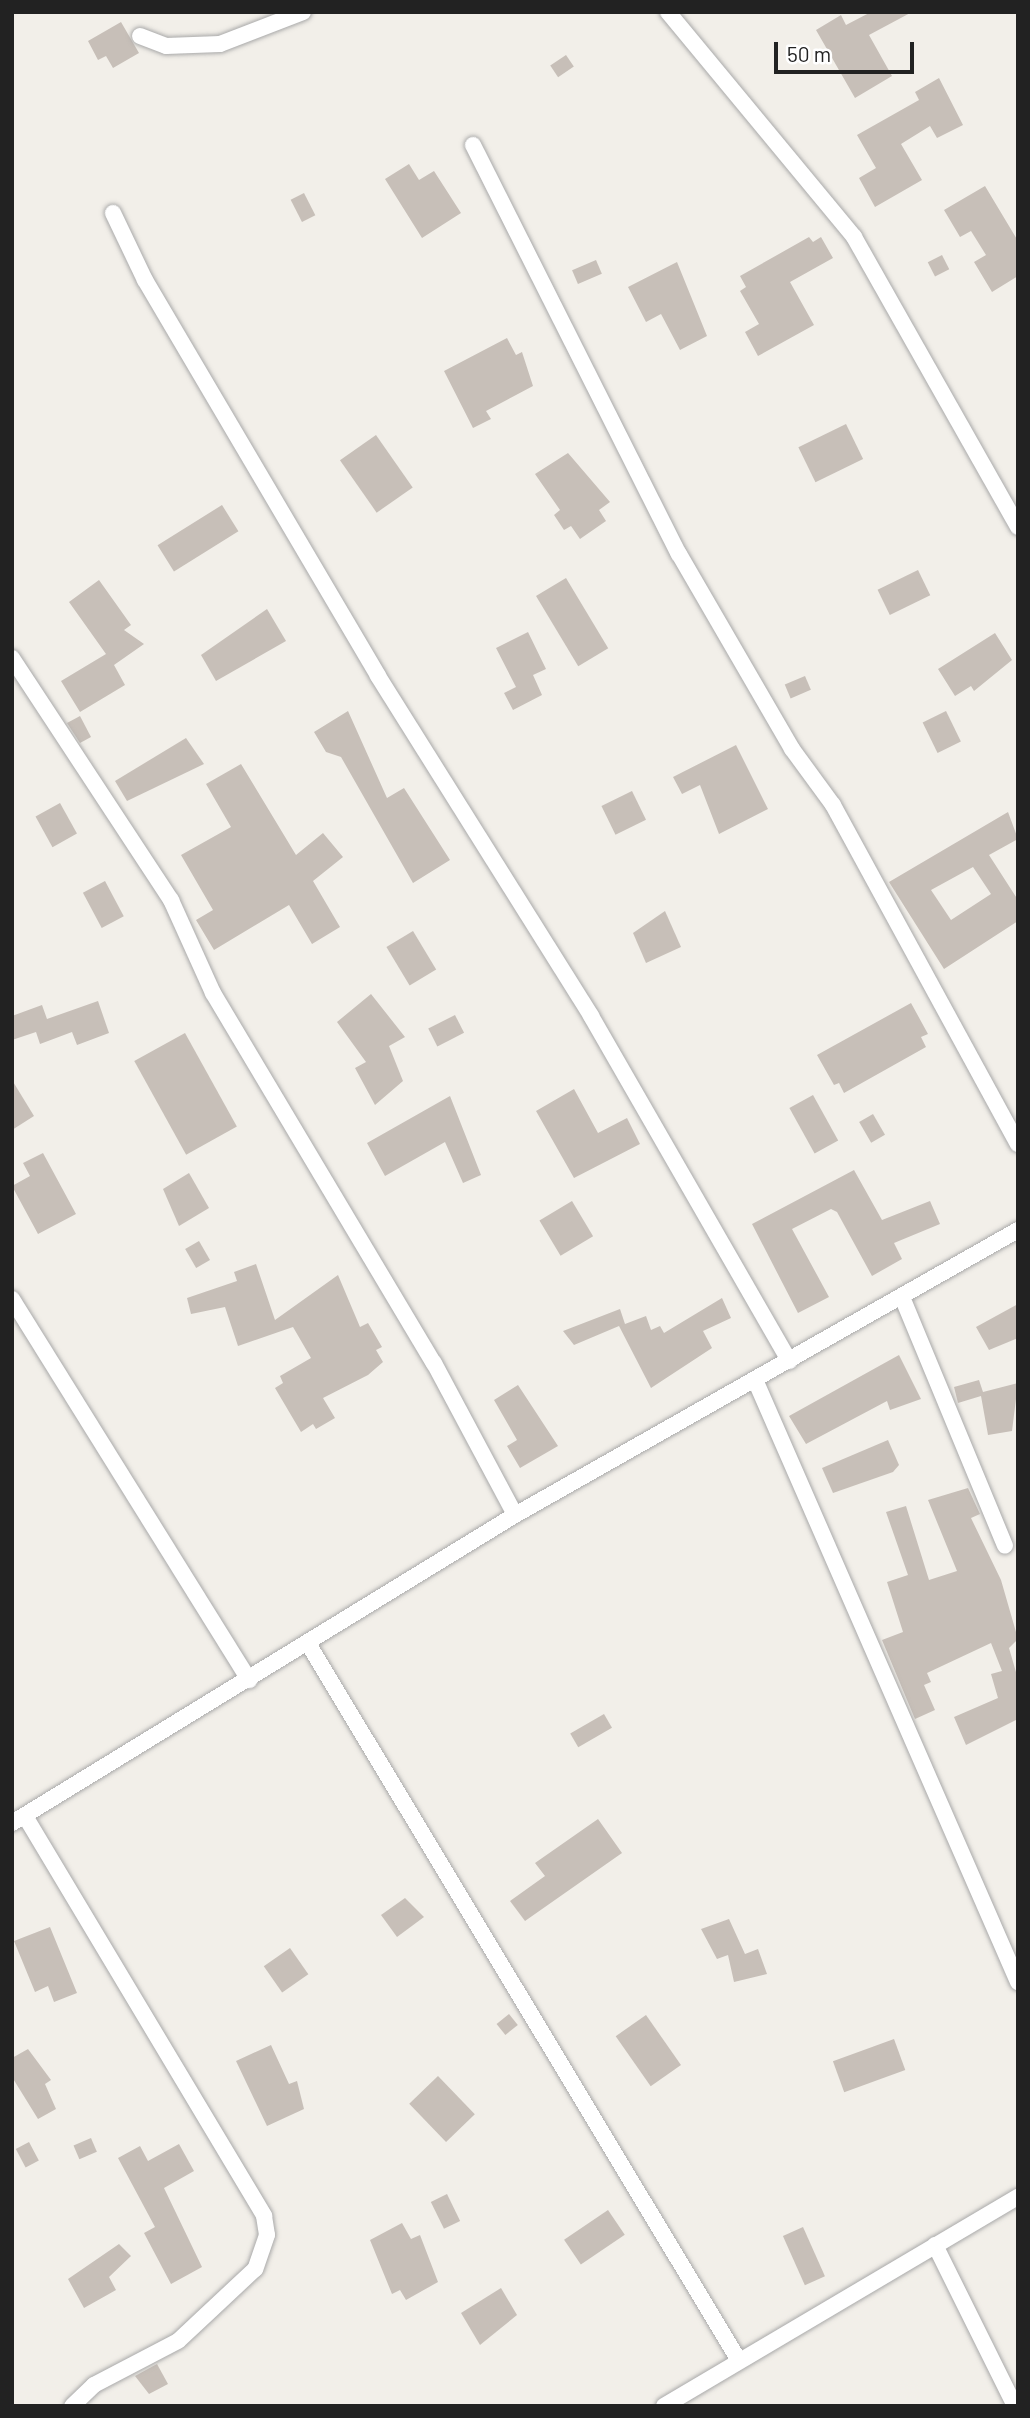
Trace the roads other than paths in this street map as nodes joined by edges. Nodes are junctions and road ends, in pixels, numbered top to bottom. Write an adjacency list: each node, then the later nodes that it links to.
1 (303, 12): 3 (street)
2 (668, 12): 6 (street)
3 (140, 36)
4 (473, 145): 8 (street)
5 (113, 213): 12 (street)
6 (1018, 527)
7 (12, 658): 14 (street)
8 (1018, 1144)
9 (1018, 1230): 10 (street)
10 (902, 1297): 12 (street); 15 (street)
11 (12, 1299): 17 (street)
12 (789, 1361): 13 (street)
13 (756, 1381): 14 (street); 19 (street)
14 (515, 1515): 16 (street)
15 (1005, 1546)
16 (309, 1645): 17 (street); 22 (street)
17 (249, 1680): 18 (street)
18 (19, 1819): 23 (street)
19 (1018, 1982)
20 (1018, 2197): 21 (street)
21 (935, 2245): 22 (street); 25 (street)
22 (738, 2359): 24 (street)
23 (72, 2406)
24 (664, 2406)
25 (1015, 2406)

